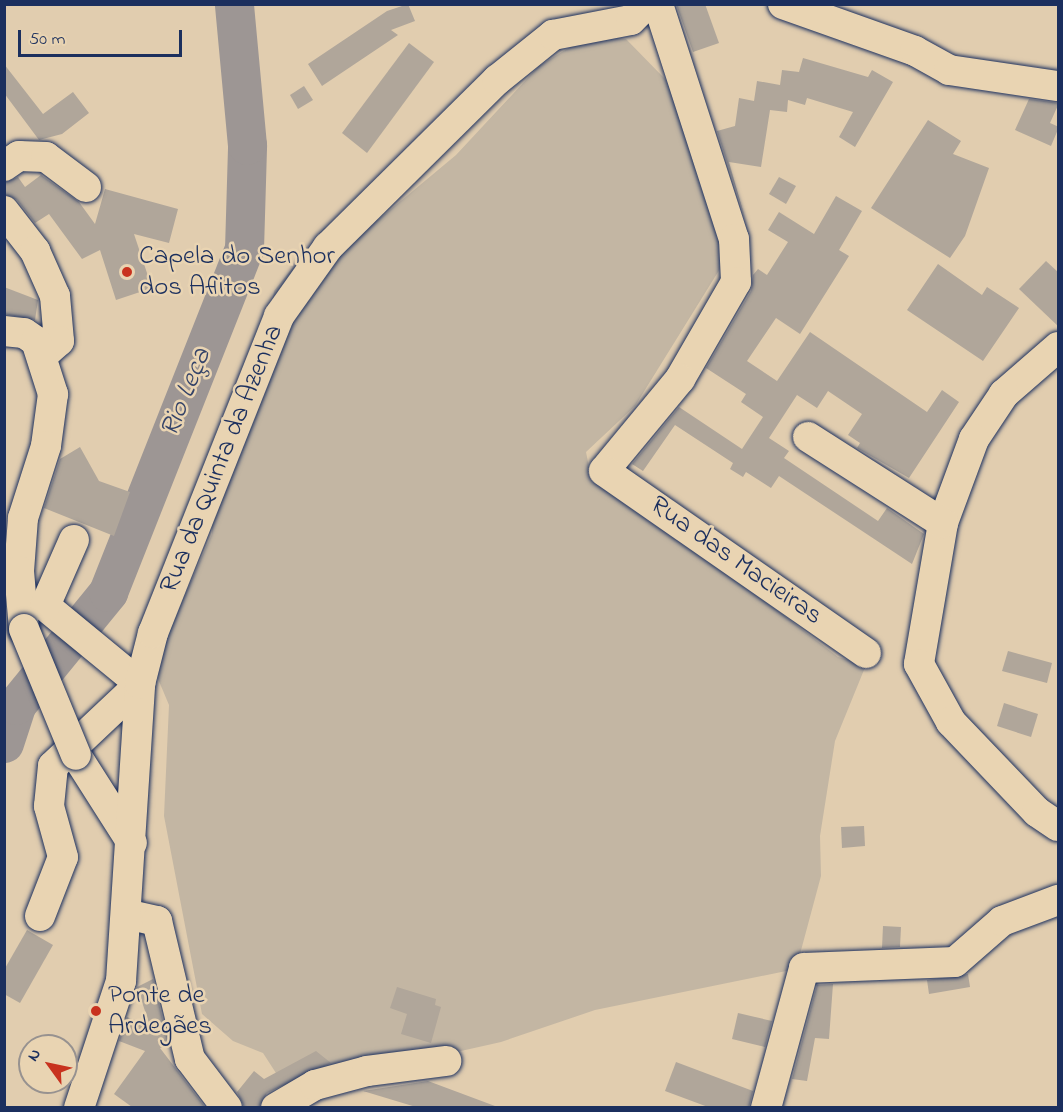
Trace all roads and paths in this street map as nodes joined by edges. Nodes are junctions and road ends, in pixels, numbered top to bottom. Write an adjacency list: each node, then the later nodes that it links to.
1 (647, 4): 16 (street, Rua da Quinta da Azenha)
2 (658, 4): 15 (street, Rua das Macieiras)
3 (783, 4): 4 (street)
4 (1059, 86)
5 (4, 166): 6 (street)
6 (86, 188)
7 (4, 211): 10 (street)
8 (4, 331): 10 (street)
9 (1059, 347): 12 (street)
10 (44, 354): 14 (street)
11 (808, 437): 12 (street)
12 (943, 523): 17 (street)
13 (74, 540): 16 (street)
14 (12, 576): 18 (street, bridge)
15 (866, 653)
16 (140, 684): 18 (street, Rua da Quinta da Azenha); 21 (street)
17 (1059, 826)
18 (132, 843): 20 (street, Rua da Quinta da Azenha)
19 (1059, 900): 26 (street)
20 (126, 914): 23 (street, Rua da Quinta da Azenha); 24 (street)
21 (40, 916)
22 (446, 1061): 25 (street)
23 (79, 1107)
24 (227, 1107)
25 (276, 1107)
26 (766, 1107)

